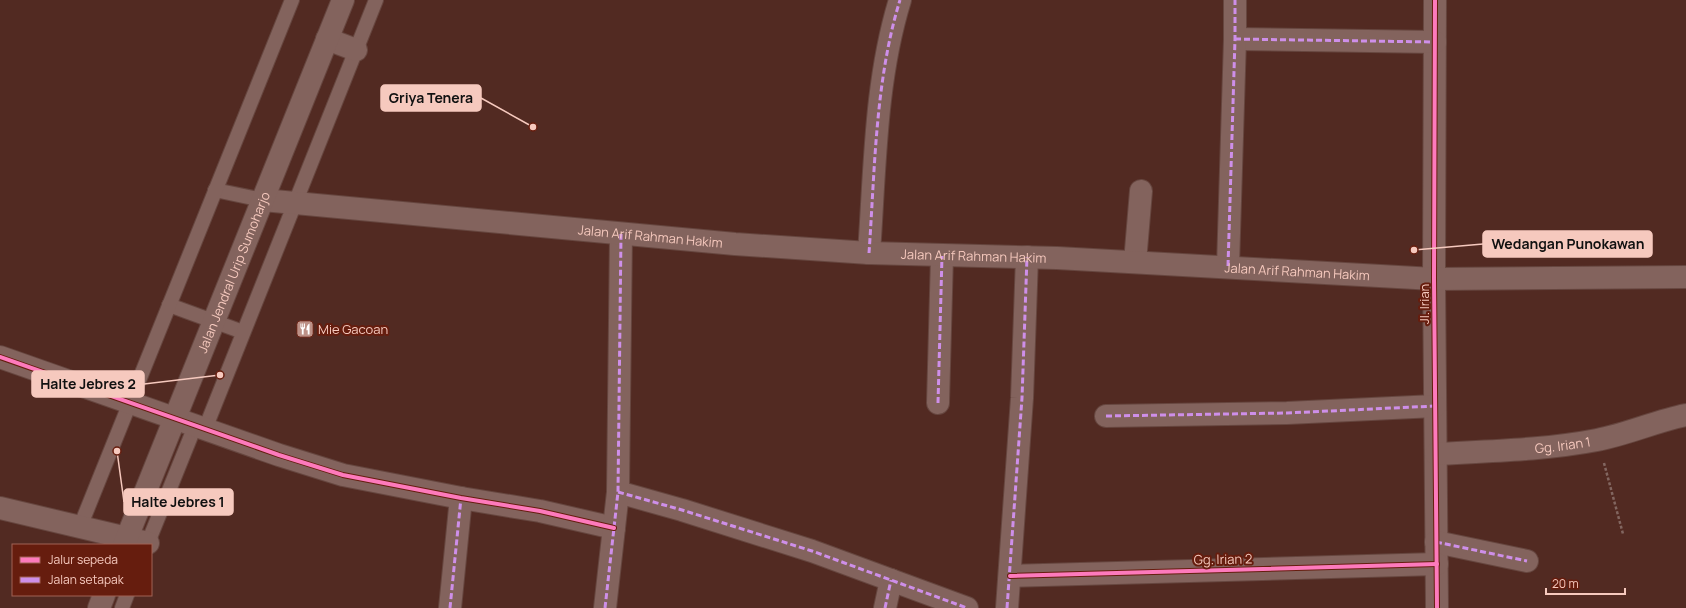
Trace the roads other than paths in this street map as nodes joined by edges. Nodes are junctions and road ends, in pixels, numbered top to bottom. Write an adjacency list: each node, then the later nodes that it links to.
1 (292, 0): 11 (lane)
2 (342, 0): 7 (street, Jalan Jendral Urip Sumoharjo)
3 (376, 0): 10 (lane)
4 (900, 0): 16 (street)
5 (1235, 0): 8 (street)
6 (1435, 0): 9 (street, Jl. Irian)
7 (328, 39): 10 (street); 13 (street, Jalan Jendral Urip Sumoharjo)
8 (1235, 39): 9 (street); 20 (street)
9 (1435, 42): 22 (street, Jl. Irian)
10 (356, 50): 14 (lane)
11 (216, 190): 13 (lane); 23 (lane)
12 (1141, 191): 19 (street)
13 (263, 200): 14 (street, Jalan Arif Rahman Hakim); 24 (street, Jalan Jendral Urip Sumoharjo)
14 (295, 202): 15 (street, Jalan Arif Rahman Hakim); 25 (lane)
15 (621, 234): 16 (street, Jalan Arif Rahman Hakim); 35 (street)
16 (869, 253): 17 (street, Jalan Arif Rahman Hakim)
17 (942, 256): 18 (street, Jalan Arif Rahman Hakim); 28 (street)
18 (1027, 257): 19 (street, Jalan Arif Rahman Hakim); 45 (street)
19 (1135, 262): 20 (street, Jalan Arif Rahman Hakim)
20 (1228, 266): 22 (street, Jalan Arif Rahman Hakim)
21 (1686, 277): 22 (street, Jalan Arif Rahman Hakim)
22 (1434, 279): 29 (street, Jl. Irian)
23 (170, 305): 24 (lane); 27 (lane)
24 (214, 321): 25 (lane); 32 (street, Jalan Jendral Urip Sumoharjo)
25 (243, 332): 33 (lane)
26 (0, 357): 27 (street)
27 (130, 403): 32 (street); 38 (lane)
28 (938, 403)
29 (1435, 406): 31 (street); 34 (street, Jl. Irian)
30 (1686, 415): 34 (street, Gg. Irian 1)
31 (1106, 416)
32 (175, 419): 33 (street); 40 (street, Jalan Jendral Urip Sumoharjo)
33 (200, 427): 36 (street); 42 (lane)
34 (1436, 454): 41 (street, Jl. Irian)
35 (618, 492): 39 (street); 46 (street)
36 (461, 498): 39 (street); 51 (street)
37 (0, 508): 38 (street)
38 (80, 527): 40 (street)
39 (614, 528): 52 (street)
40 (125, 542): 42 (street)
41 (1436, 542): 43 (street); 44 (street, Jl. Irian)
42 (148, 544)
43 (1527, 562)
44 (1436, 564): 45 (street, Gg. Irian 2); 56 (street, Jl. Irian)
45 (1010, 576): 55 (street)
46 (891, 580): 53 (street); 54 (street)
47 (104, 596): 49 (street)
48 (128, 596): 50 (lane)
49 (99, 608)
50 (122, 608)
51 (450, 608)
52 (605, 608)
53 (885, 608)
54 (967, 608)
55 (1007, 608)
56 (1437, 608)

